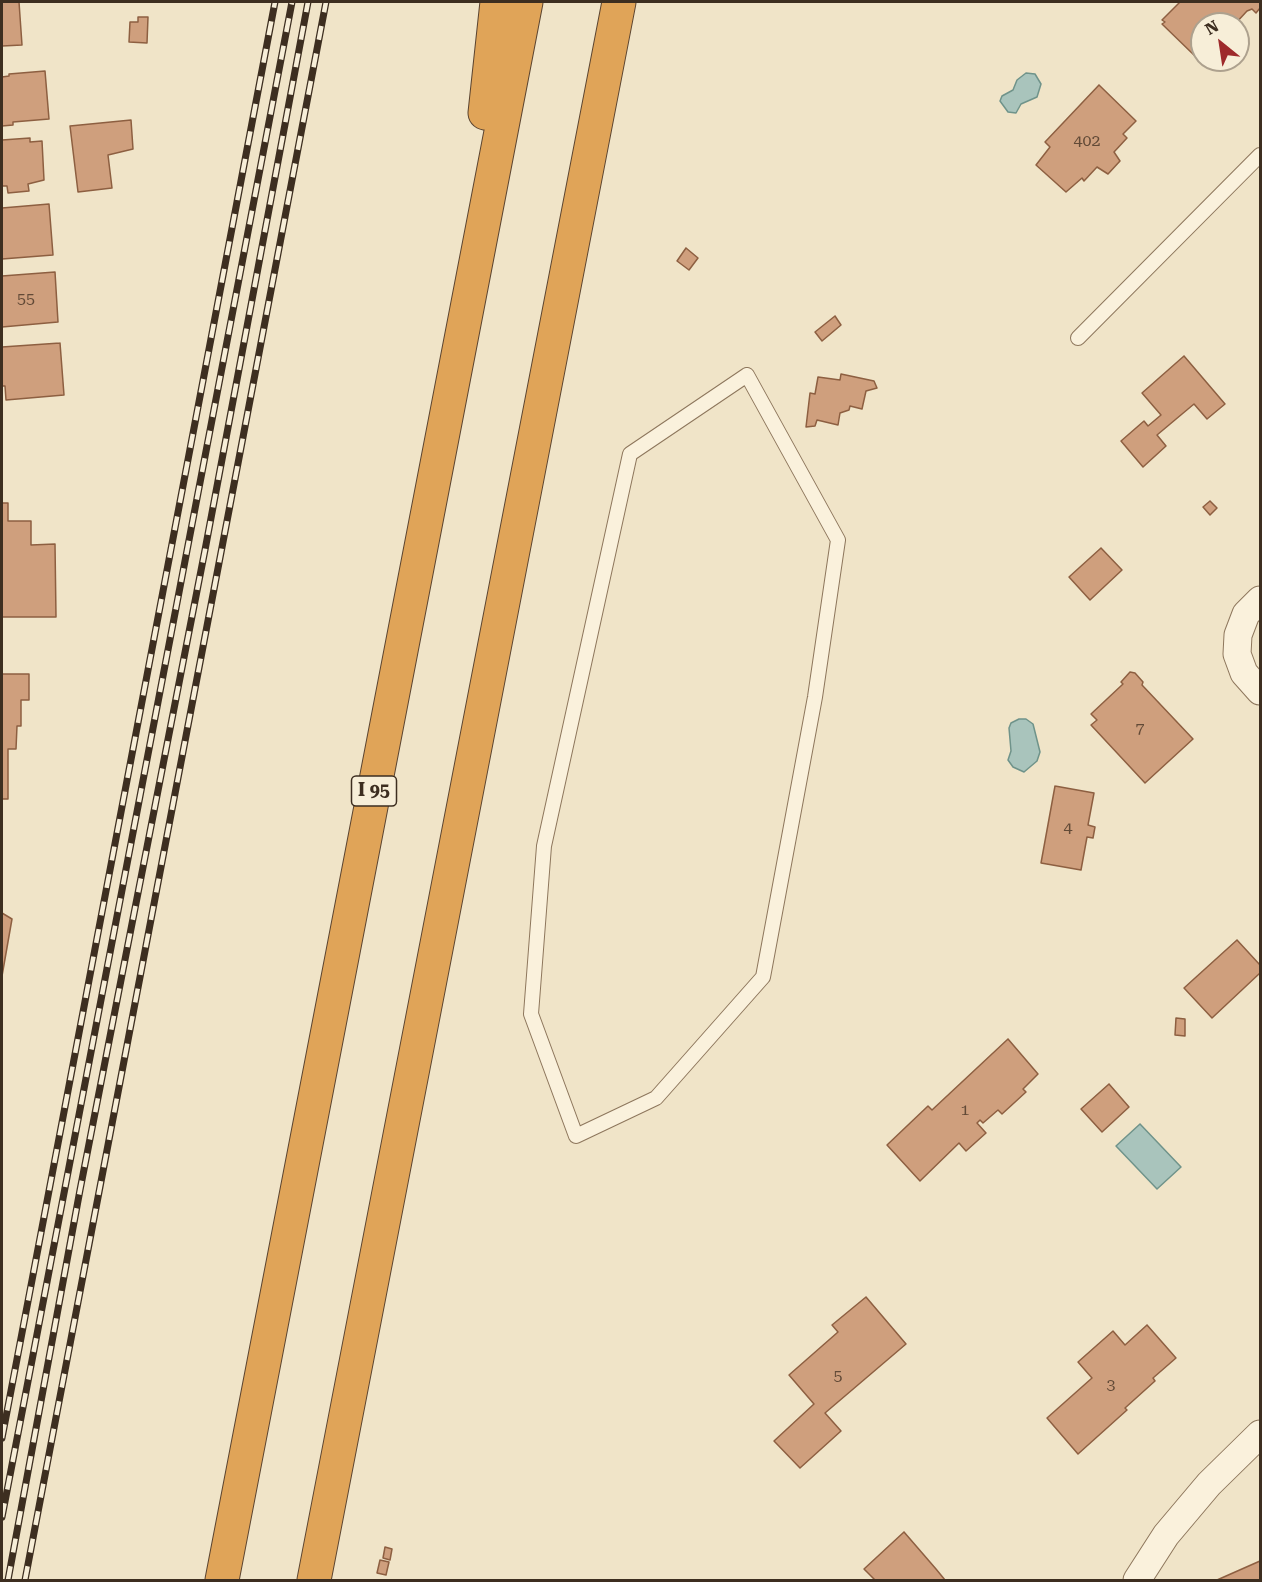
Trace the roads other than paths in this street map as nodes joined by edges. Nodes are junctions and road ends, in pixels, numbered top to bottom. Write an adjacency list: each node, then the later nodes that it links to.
1 (497, 2): 6 (highway)
2 (526, 2): 6 (highway, I 95)
3 (619, 2): 12 (highway)
4 (1260, 155): 5 (lane)
5 (1078, 338)
6 (455, 367): 11 (highway, I 95)
7 (1260, 600): 8 (street)
8 (1260, 690)
9 (576, 1136): 9 (lane)
10 (1260, 1434): 13 (street)
11 (222, 1581)
12 (314, 1581)
13 (1137, 1581)

